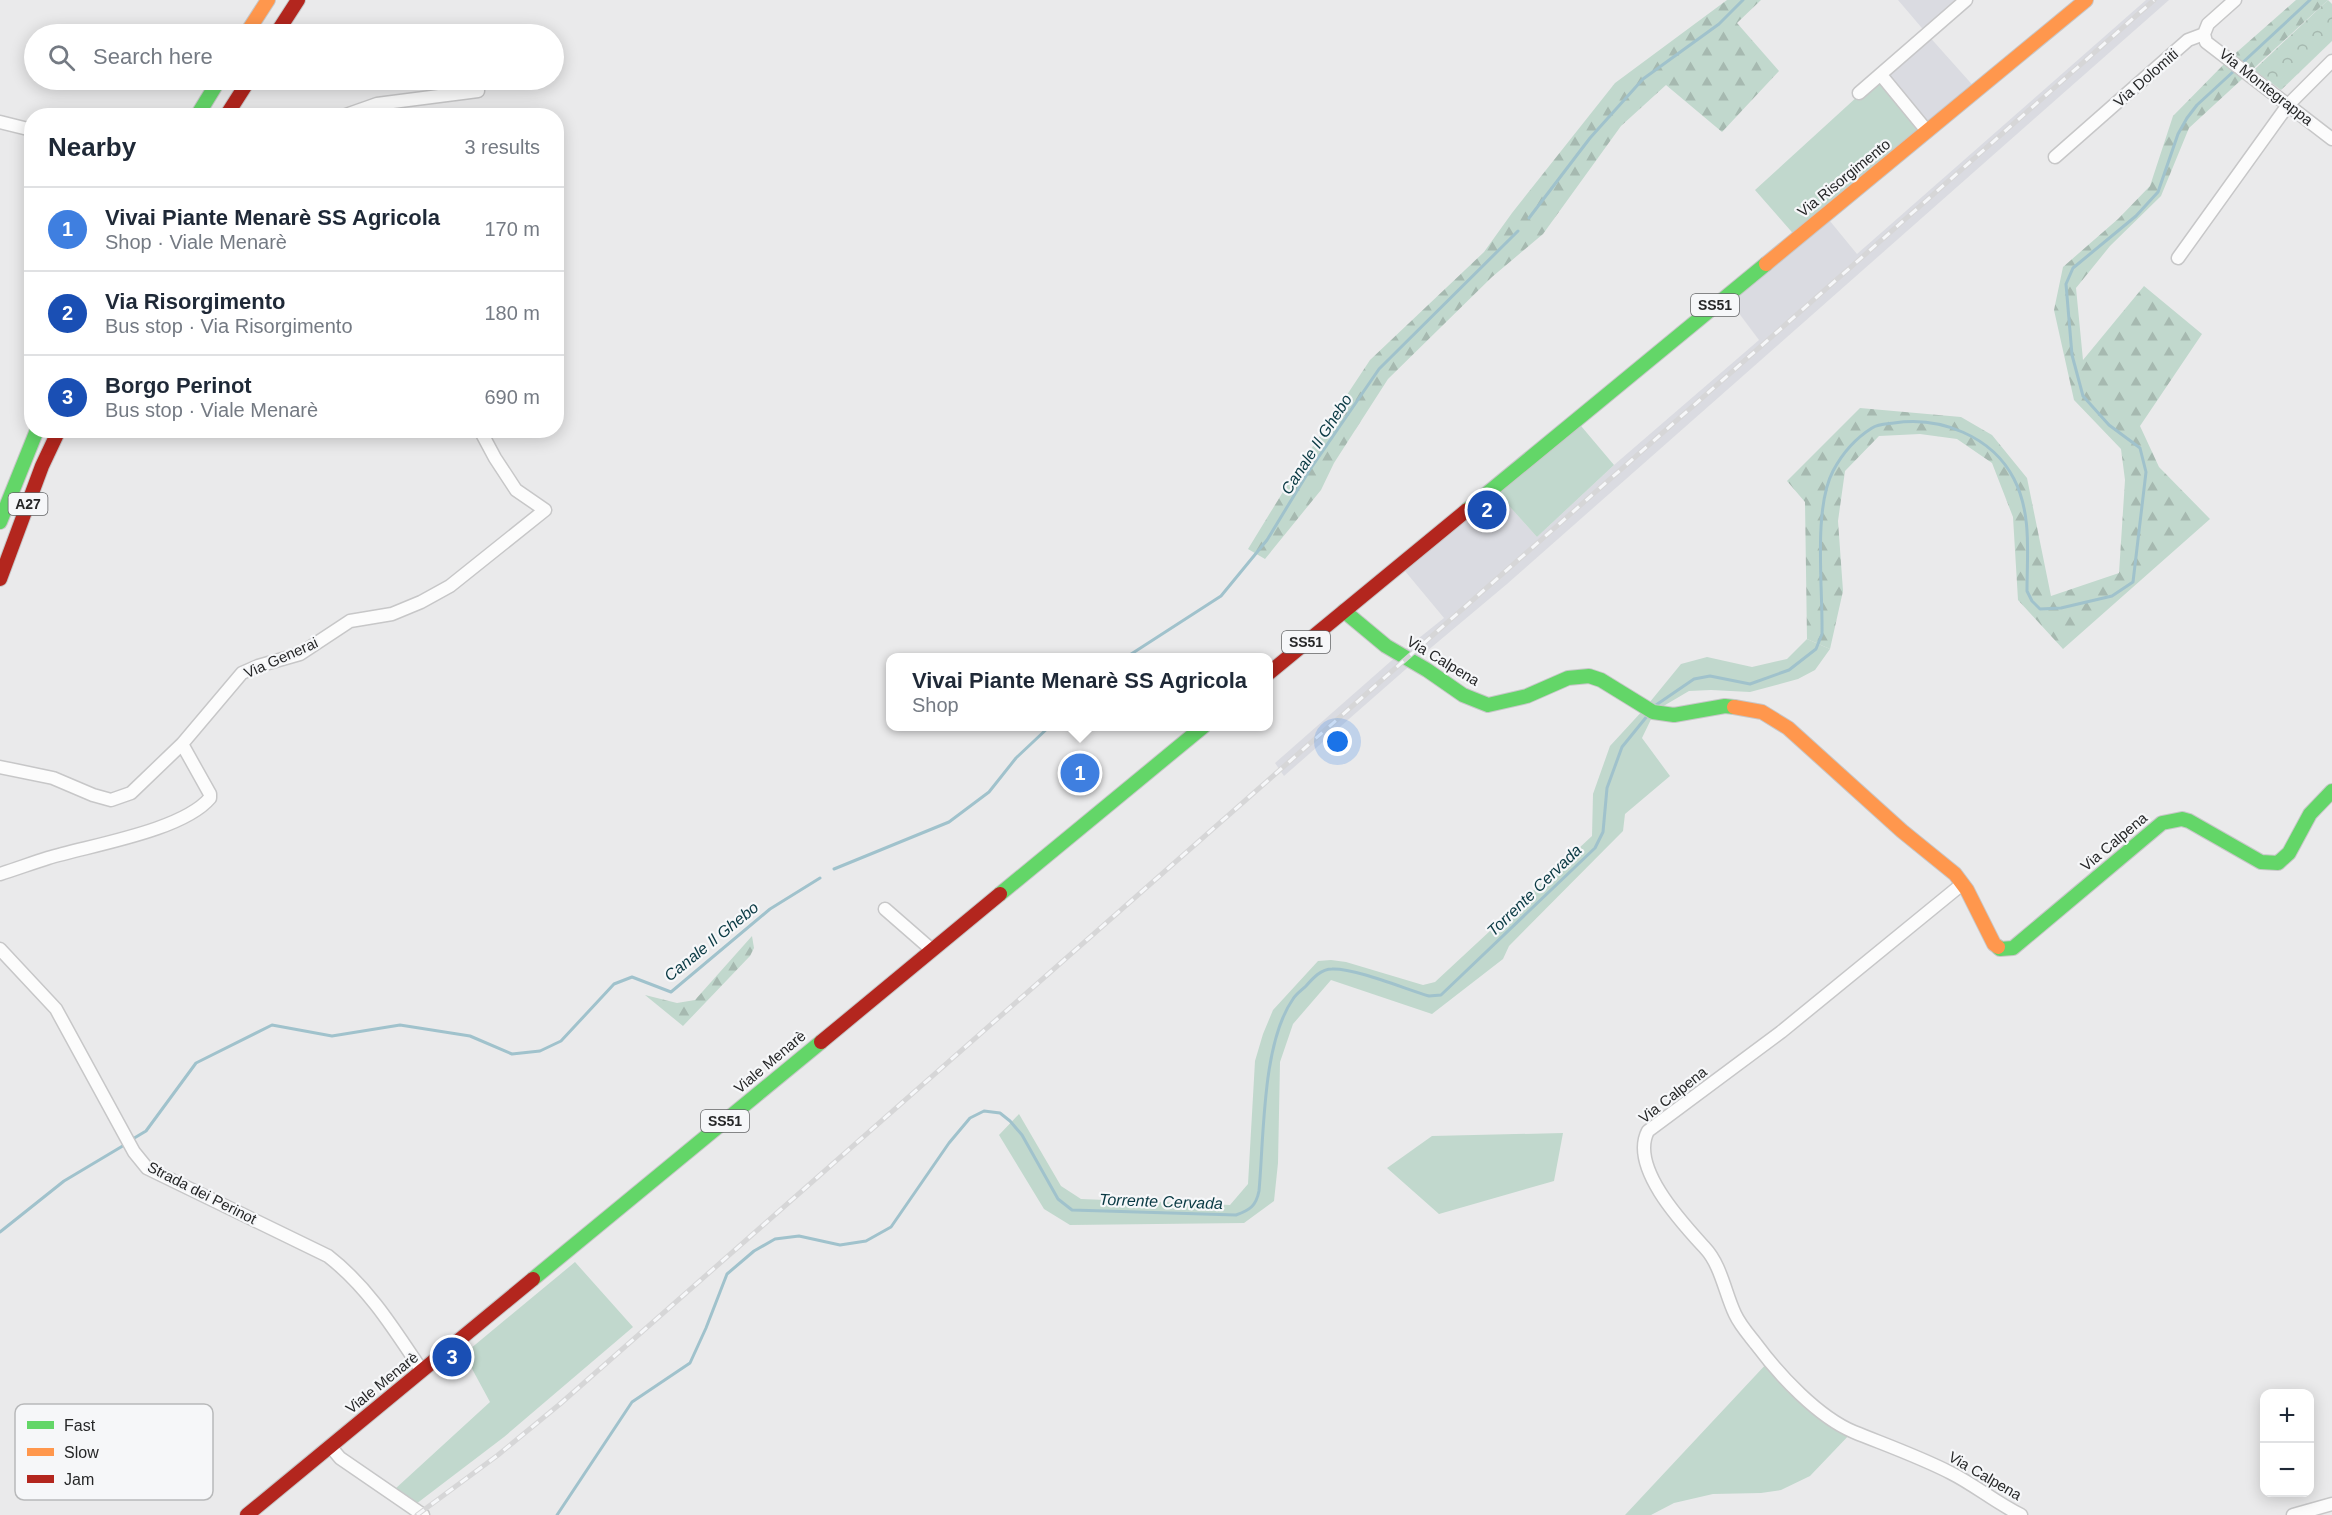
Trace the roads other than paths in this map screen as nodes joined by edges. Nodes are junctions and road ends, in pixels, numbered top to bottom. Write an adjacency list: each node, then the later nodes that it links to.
1 (268, 0): 6 (main road)
2 (298, 0): 7 (main road)
3 (1966, 0): 10 (street)
4 (2086, 0): 21 (main road, Via Risorgimento / SS51)
5 (2235, 0): 8 (street, Via Dolomiti)
6 (252, 24)
7 (282, 24)
8 (2204, 34): 15 (street, Via Montegrappa); 23 (street, Via Dolomiti)
9 (2332, 61): 15 (street)
10 (1881, 75): 14 (street); 21 (street)
11 (213, 90): 16 (main road)
12 (243, 90): 17 (main road)
13 (478, 91): 18 (street)
14 (1859, 93)
15 (2288, 105): 22 (street, Via Montegrappa); 24 (street)
16 (202, 108)
17 (231, 108)
18 (366, 108)
19 (0, 122): 20 (street)
20 (24, 128)
21 (1927, 131): 30 (main road, Via Risorgimento / SS51)
22 (2332, 139)
23 (2055, 157)
24 (2178, 258)
25 (33, 438): 28 (main road, A27)
26 (55, 438): 29 (main road, A27)
27 (484, 438): 33 (street, Via Generai)
28 (0, 522)
29 (0, 579)
30 (1344, 611): 31 (main road, SS51); 37 (main road, Via Calpena)
31 (1273, 669)
32 (1198, 731): 40 (main road, Viale Menarè / SS51)
33 (182, 744): 34 (street, Via Generai); 36 (street)
34 (0, 767)
35 (2332, 791): 37 (main road, Via Calpena)
36 (0, 874)
37 (1961, 885): 46 (street, Via Calpena)
38 (885, 909): 40 (street)
39 (0, 949): 41 (street, Strada dei Perinot)
40 (932, 951): 41 (main road, Viale Menarè / SS51)
41 (422, 1371): 42 (main road, Viale Menarè / SS51)
42 (330, 1446): 44 (main road, Viale Menarè / SS51); 45 (street)
43 (2332, 1504): 47 (street)
44 (247, 1515)
45 (423, 1515)
46 (2021, 1515)
47 (2293, 1515)

